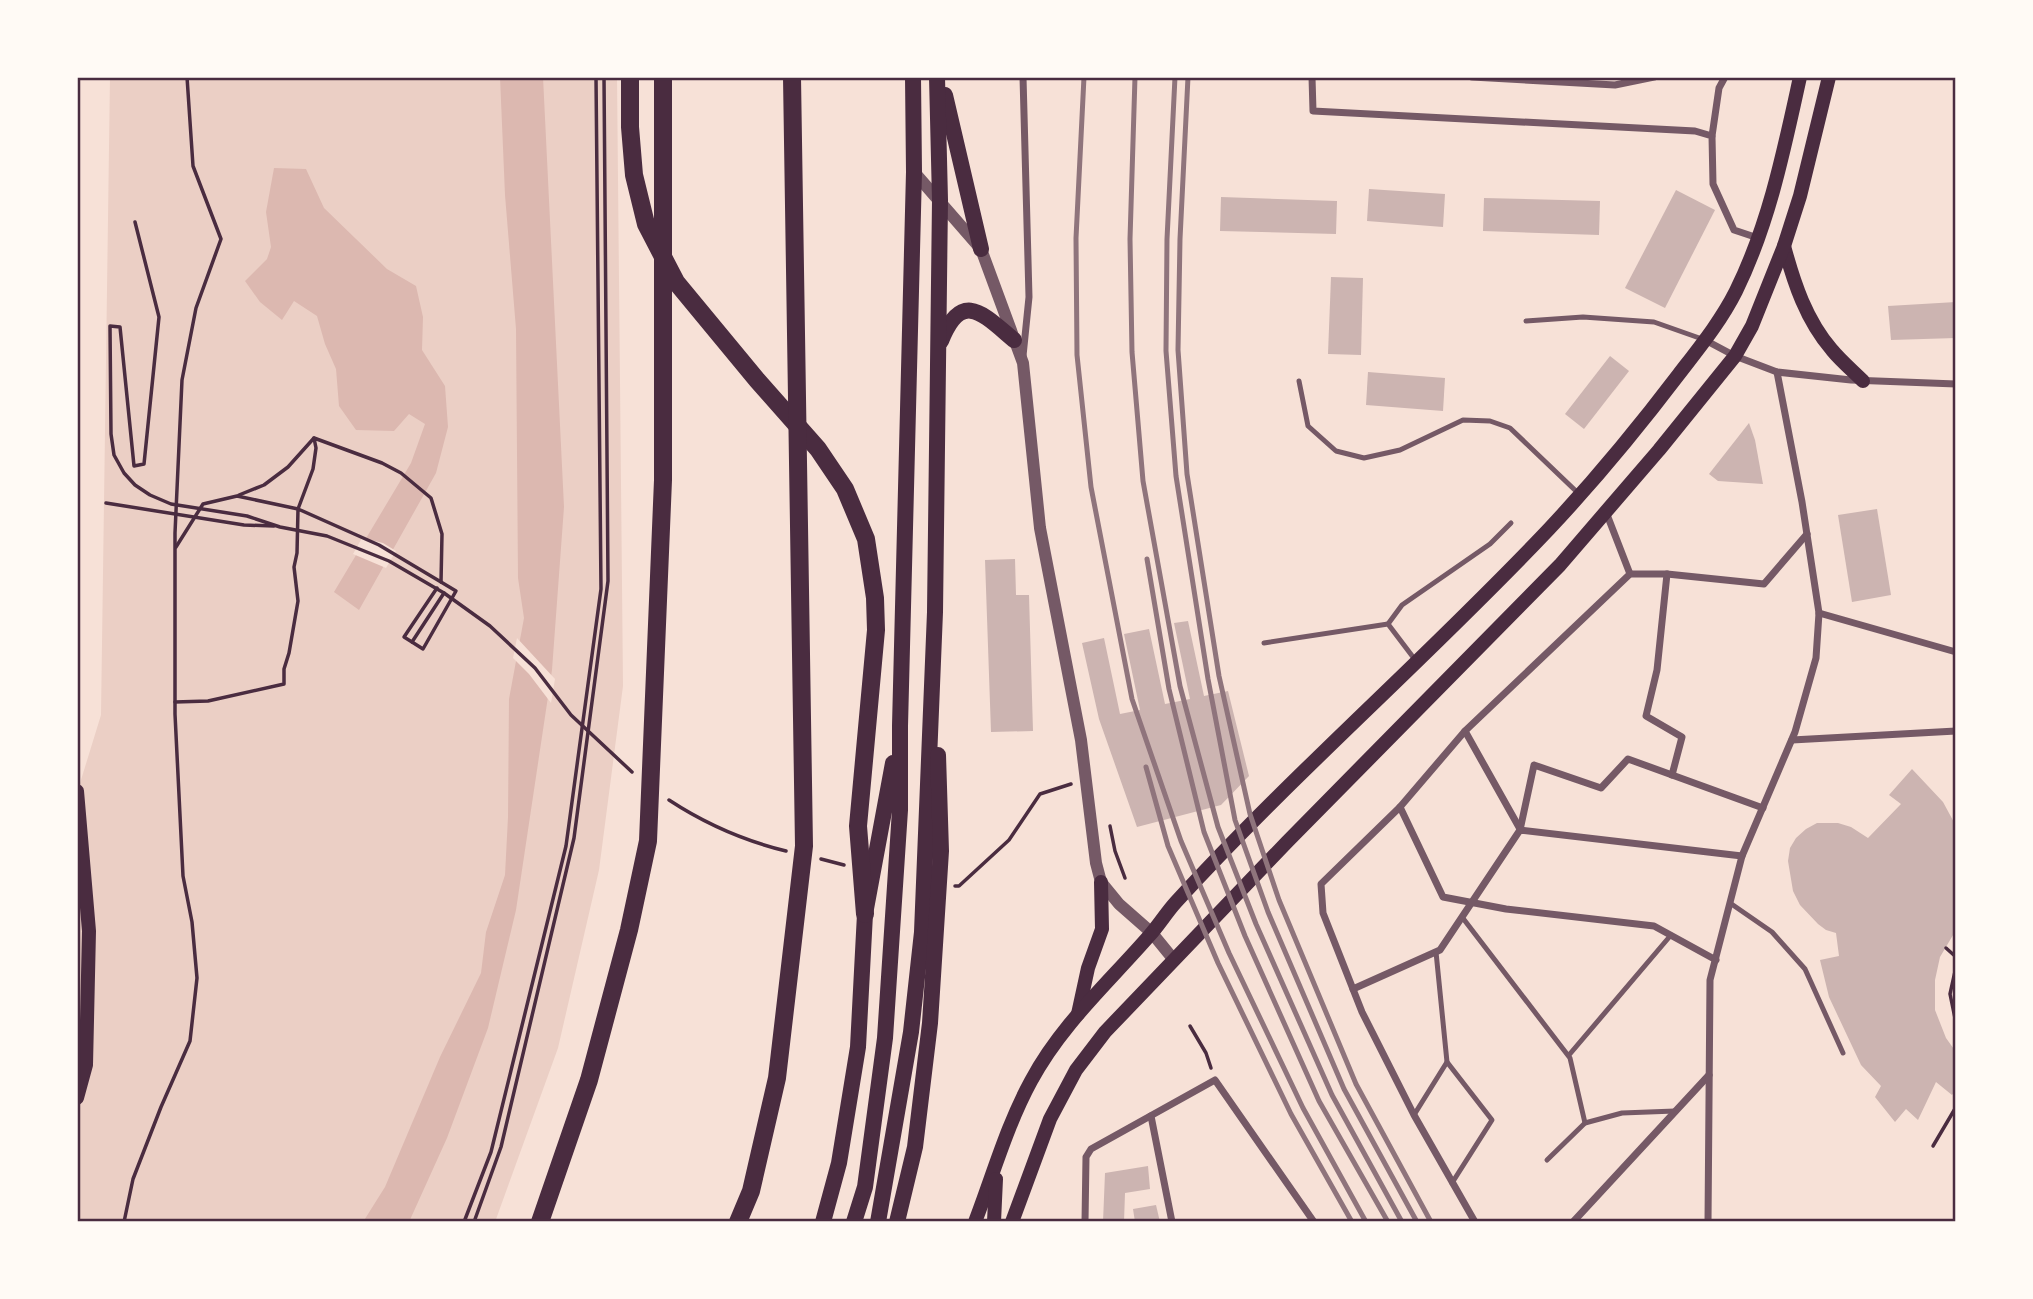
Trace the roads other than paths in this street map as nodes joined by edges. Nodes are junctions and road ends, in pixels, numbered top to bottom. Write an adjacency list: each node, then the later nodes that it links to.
1 (663, 77): 76 (highway)
2 (792, 77): 77 (highway)
3 (913, 77): 15 (main road)
4 (939, 77): 16 (main road); 19 (main road)
5 (1023, 77): 25 (street)
6 (1312, 77): 14 (street)
7 (1472, 77): 12 (street)
8 (1654, 77): 12 (street)
9 (1725, 77): 14 (street)
10 (1800, 77): 17 (main road)
11 (1829, 77): 18 (main road)
12 (1637, 78)
13 (630, 82): 55 (highway)
14 (1712, 136): 17 (street)
15 (914, 172): 16 (street); 42 (main road)
16 (940, 200): 19 (street); 23 (main road)
17 (1759, 238): 22 (main road)
18 (1784, 246): 24 (main road); 28 (main road)
19 (981, 249): 21 (street)
20 (1526, 321): 22 (lane)
21 (1014, 340): 23 (main road); 25 (street)
22 (1705, 340): 24 (street); 30 (main road)
23 (938, 349): 36 (main road)
24 (1735, 356): 26 (street); 31 (main road)
25 (1023, 363): 52 (street)
26 (1777, 372): 28 (street); 33 (street)
27 (1299, 381): 30 (lane)
28 (1863, 381): 29 (street)
29 (1956, 384)
30 (1580, 495): 41 (main road)
31 (1605, 512): 34 (street); 60 (main road)
32 (1511, 523): 38 (lane)
33 (1807, 534): 35 (street); 37 (street)
34 (1630, 573): 35 (street); 43 (street)
35 (1667, 574): 46 (street)
36 (935, 612): 80 (main road); 81 (main road)
37 (1819, 613): 40 (street); 45 (street)
38 (1388, 624): 39 (lane); 41 (lane)
39 (1264, 643)
40 (1956, 652)
41 (1416, 662): 57 (main road)
42 (900, 726): 55 (main road); 79 (main road)
43 (1465, 731): 48 (street); 50 (street)
44 (1956, 731): 45 (street)
45 (1792, 740): 49 (street)
46 (1672, 775): 49 (street); 50 (street)
47 (77, 791): 68 (main road)
48 (1400, 807): 53 (street); 62 (street)
49 (1763, 808): 51 (street)
50 (1520, 830): 51 (street); 53 (street)
51 (1742, 856): 54 (street)
52 (1101, 882): 57 (street); 63 (main road)
53 (1472, 902): 56 (street); 58 (street)
54 (1730, 903): 61 (street); 64 (lane)
55 (865, 914): 78 (main road)
56 (1462, 917): 59 (street); 65 (lane)
57 (1152, 933): 60 (street); 63 (main road)
58 (1671, 935): 61 (street); 65 (lane)
59 (1436, 952): 62 (street); 66 (lane)
60 (1174, 960): 84 (main road)
61 (1716, 960): 67 (street)
62 (1353, 989): 70 (street)
63 (1078, 1014): 74 (main road)
64 (1843, 1053)
65 (1569, 1055): 72 (lane)
66 (1447, 1062): 70 (lane); 75 (lane)
67 (1709, 1075): 69 (street); 90 (street)
68 (77, 1098)
69 (1675, 1111): 72 (lane); 89 (street)
70 (1413, 1115): 75 (street)
71 (1152, 1116): 85 (street); 86 (street); 87 (street)
72 (1585, 1123): 73 (lane)
73 (1547, 1160)
74 (996, 1167): 82 (main road); 83 (main road)
75 (1452, 1183): 88 (street)
76 (540, 1222)
77 (737, 1222)
78 (823, 1222)
79 (854, 1222)
80 (878, 1222)
81 (897, 1222)
82 (975, 1222)
83 (994, 1222)
84 (1012, 1222)
85 (1084, 1222)
86 (1172, 1222)
87 (1314, 1222)
88 (1475, 1222)
89 (1573, 1222)
90 (1708, 1222)

